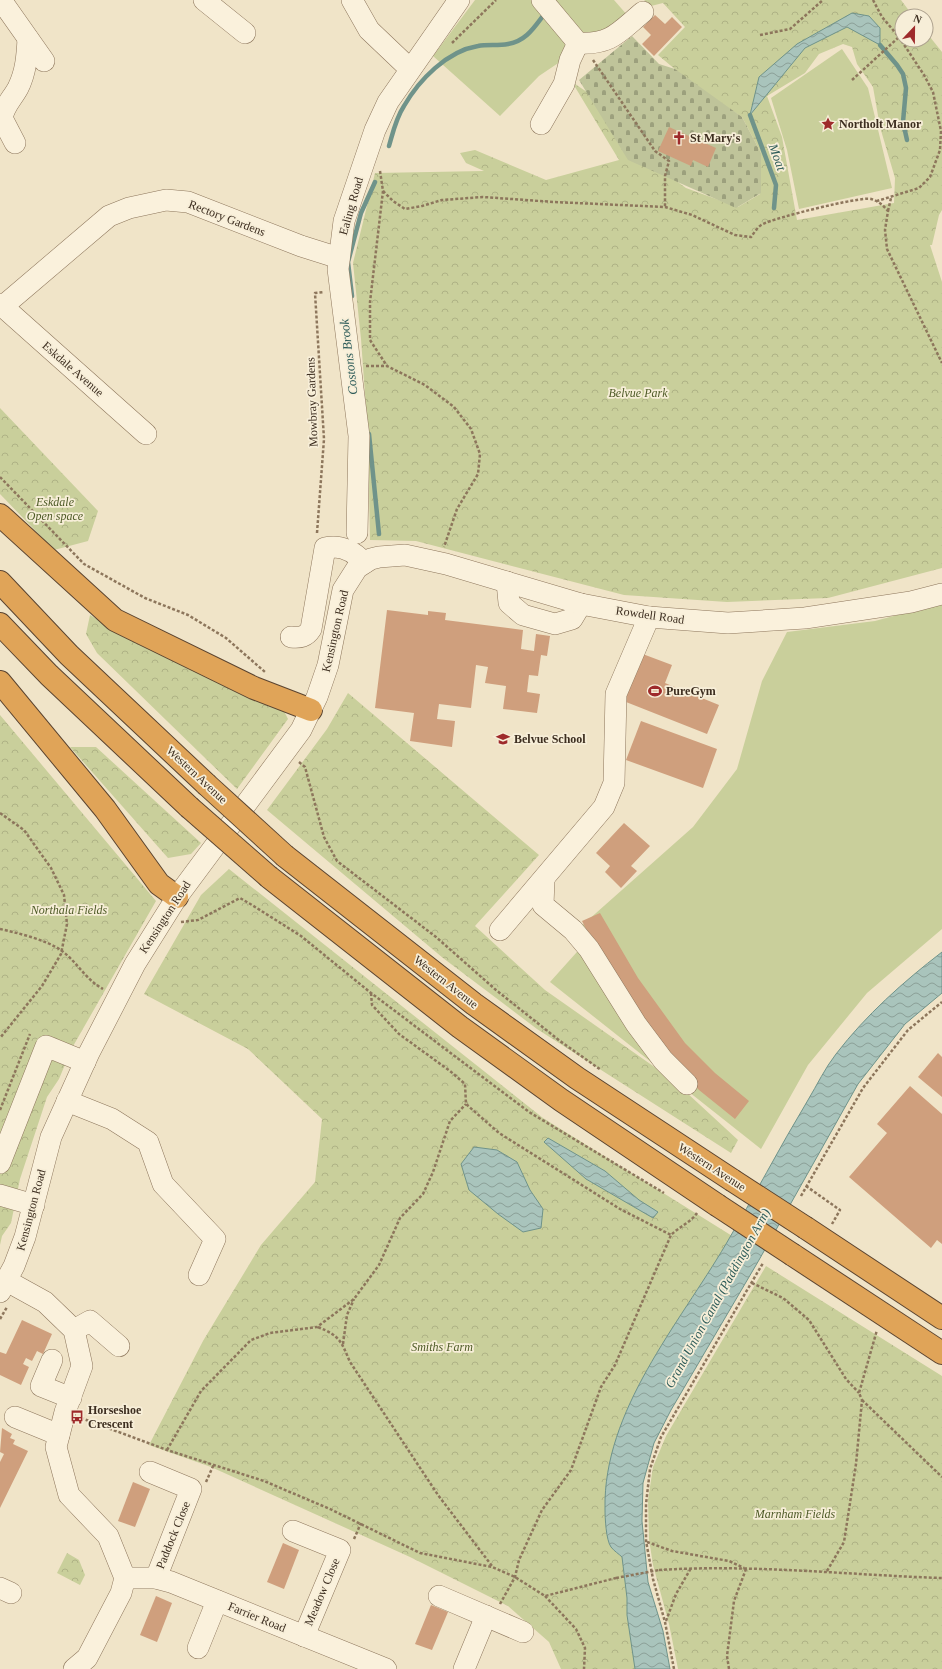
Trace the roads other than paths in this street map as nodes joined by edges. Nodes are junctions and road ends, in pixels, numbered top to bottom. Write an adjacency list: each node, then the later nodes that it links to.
1 (1, 0): 8 (street)
2 (204, 0): 7 (street)
3 (352, 0): 11 (street)
4 (459, 0): 11 (street, Ealing Road)
5 (547, 6): 9 (street)
6 (643, 12): 9 (street)
7 (245, 33)
8 (28, 39): 10 (street); 13 (street)
9 (578, 43): 12 (street)
10 (44, 61)
11 (410, 69): 14 (street, Ealing Road)
12 (540, 124)
13 (15, 143)
14 (339, 258): 15 (street, Rectory Gardens); 18 (street, Ealing Road)
15 (1, 305): 16 (street, Eskdale Avenue)
16 (146, 434)
17 (0, 515): 25 (highway)
18 (358, 549): 21 (street, Rowdell Road); 23 (street); 25 (street, Kensington Road)
19 (0, 582): 37 (highway, Western Avenue, bridge)
20 (942, 594): 21 (street, Rowdell Road)
21 (650, 617): 26 (street)
22 (0, 624): 40 (highway, bridge)
23 (291, 637)
24 (0, 682): 27 (highway)
25 (311, 710): 27 (street, Kensington Road)
26 (544, 880): 28 (street); 30 (street)
27 (177, 897): 29 (street, Kensington Road)
28 (500, 930)
29 (85, 1062): 31 (street, Kensington Road); 32 (street)
30 (687, 1084)
31 (67, 1101): 34 (street, Kensington Road); 35 (street)
32 (0, 1162)
33 (0, 1195): 34 (street)
34 (34, 1205): 36 (street, Kensington Road)
35 (199, 1275)
36 (3, 1287): 38 (street)
37 (942, 1318)
38 (74, 1330): 39 (street); 42 (street)
39 (119, 1346)
40 (942, 1353)
41 (52, 1360): 42 (street)
42 (68, 1405): 44 (street)
43 (15, 1417): 44 (street)
44 (60, 1435): 47 (street)
45 (150, 1472): 48 (street, Paddock Close)
46 (293, 1531): 53 (street, Meadow Close)
47 (125, 1578): 48 (street, Farrier Road); 55 (street)
48 (156, 1578): 50 (street, Farrier Road)
49 (439, 1596): 51 (street)
50 (217, 1600): 53 (street, Farrier Road); 54 (street)
51 (486, 1616): 52 (street); 57 (street)
52 (523, 1632)
53 (304, 1636): 56 (street, Farrier Road)
54 (198, 1648)
55 (74, 1669)
56 (386, 1669)
57 (464, 1669)

